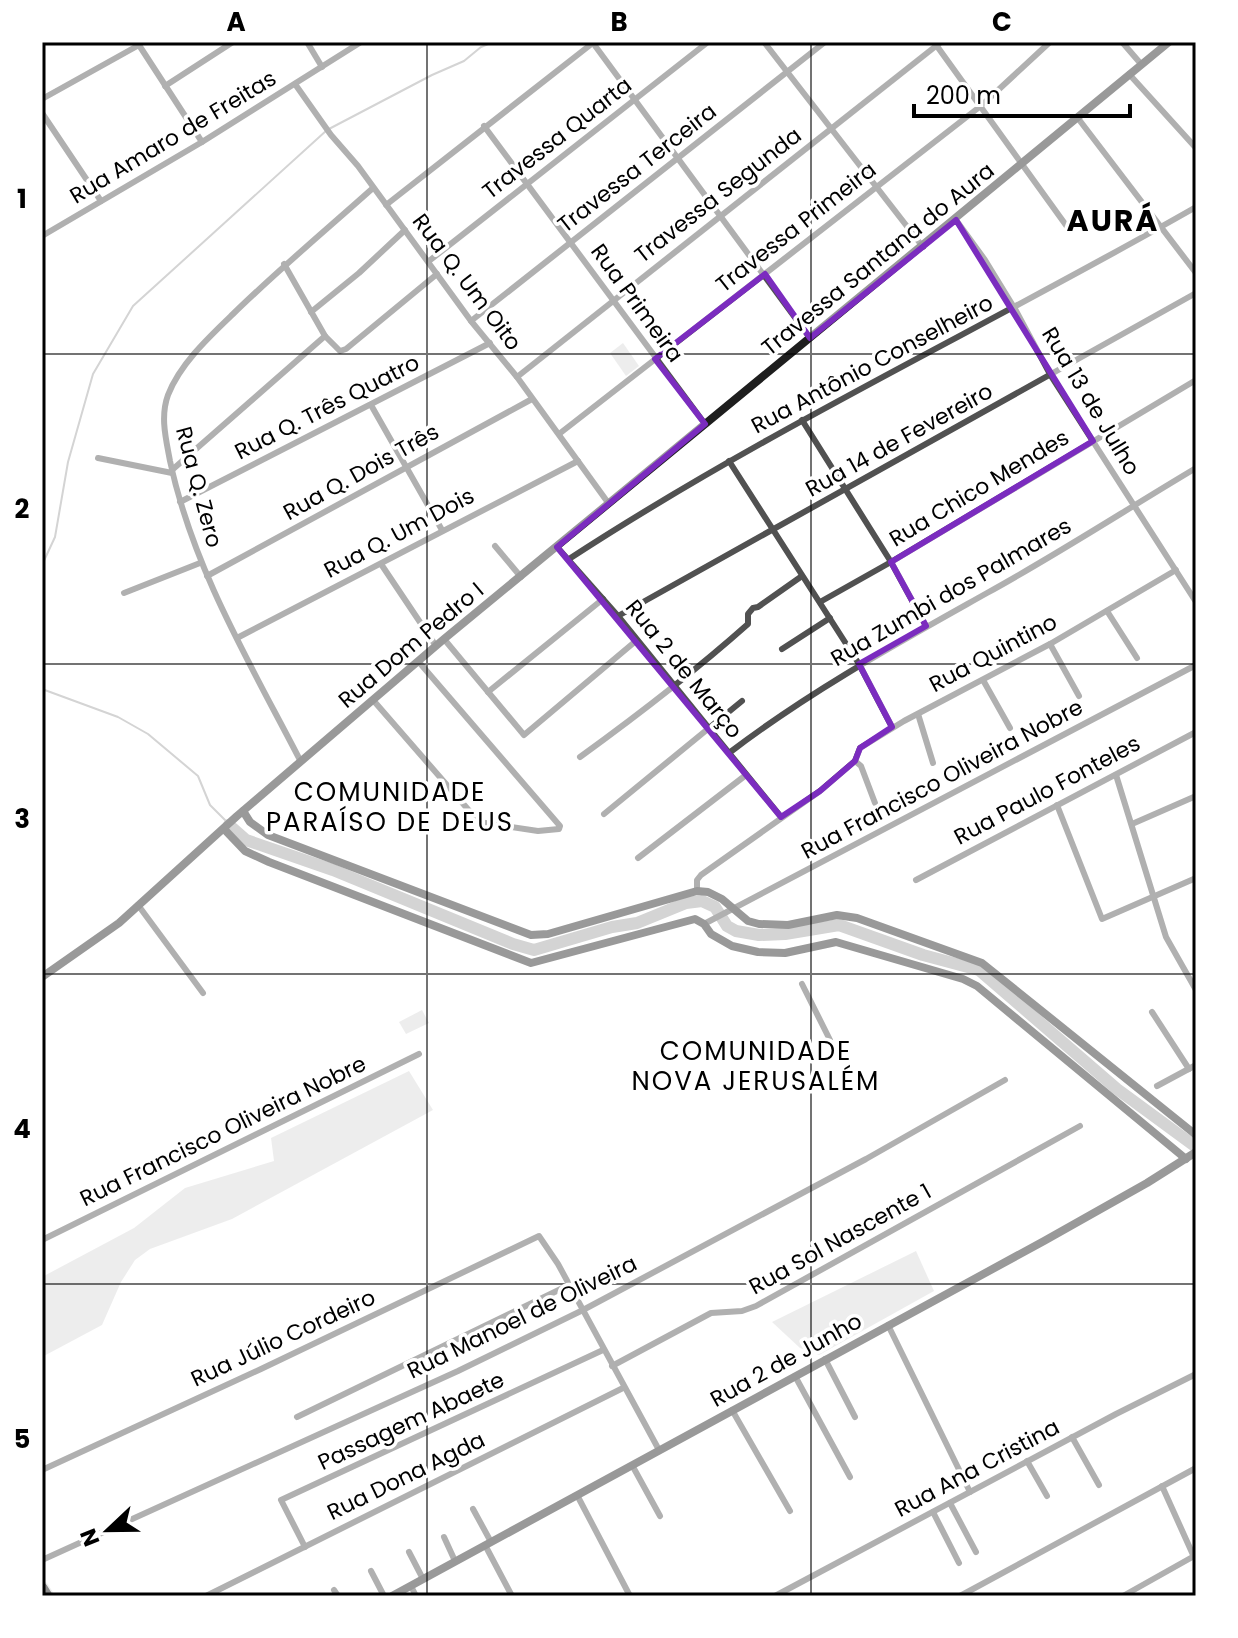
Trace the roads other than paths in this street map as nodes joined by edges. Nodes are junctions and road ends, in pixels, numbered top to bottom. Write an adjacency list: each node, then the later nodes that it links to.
1 (215, 42): 14 (street)
2 (233, 42): 14 (street)
3 (307, 42): 16 (street)
4 (361, 42): 16 (street, Rua Amaro de Freitas)
5 (593, 42): 22 (street); 26 (street)
6 (708, 42): 22 (street, Travessa Quarta)
7 (764, 42): 17 (street)
8 (825, 42): 17 (street, Travessa Terceira)
9 (1050, 42): 23 (street, Travessa Primeira)
10 (1122, 42): 15 (street)
11 (1169, 42): 15 (street, Travessa Santana do Aura)
12 (138, 43): 20 (street); 21 (street)
13 (937, 43): 23 (street); 27 (street, Travessa Segunda)
14 (220, 50): 20 (street)
15 (1141, 64): 18 (street, Travessa Santana do Aura)
16 (322, 67): 19 (street, Rua Amaro de Freitas)
17 (788, 73): 27 (street); 30 (street, Travessa Terceira)
18 (1129, 74): 25 (street, Travessa Santana do Aura); 29 (street)
19 (295, 84): 28 (street, Rua Amaro de Freitas); 34 (street, Rua Q. Um Oito)
20 (165, 86): 28 (street)
21 (42, 99)
22 (635, 100): 30 (street); 32 (street, Travessa Quarta)
23 (982, 105): 31 (street); 33 (street, Travessa Primeira)
24 (42, 113): 35 (street)
25 (1077, 117): 31 (street, Travessa Santana do Aura); 40 (street)
26 (484, 126): 32 (street, Rua Primeira); 36 (street)
27 (832, 130): 33 (street); 38 (street, Travessa Segunda)
28 (202, 142): 35 (street, Rua Amaro de Freitas)
29 (1196, 148)
30 (679, 158): 38 (street); 44 (street, Travessa Terceira)
31 (1023, 164): 39 (street, Travessa Santana do Aura); 41 (street)
32 (527, 184): 44 (street, Rua Primeira); 46 (street, Travessa Quarta)
33 (875, 186): 45 (street); 50 (street, Travessa Primeira)
34 (373, 188): 36 (street, Rua Q. Um Oito); 47 (street, Rua Q. Zero)
35 (101, 201): 43 (street, Rua Amaro de Freitas)
36 (386, 205): 42 (street, Rua Q. Um Oito)
37 (1196, 207): 40 (street, Rua Antônio Conselheiro)
38 (720, 216): 50 (street); 52 (street, Travessa Segunda)
39 (956, 220): 45 (street, Travessa Santana do Aura); 53 (street, Rua 13 de Julho)
40 (1163, 226): 48 (street); 53 (street, Rua Antônio Conselheiro)
41 (1068, 228)
42 (405, 230): 46 (street, Rua Q. Um Oito); 54 (street)
43 (42, 236)
44 (571, 243): 52 (street, Rua Primeira); 55 (street, Travessa Terceira)
45 (923, 247): 57 (street, Travessa Santana do Aura)
46 (429, 261): 49 (street, Rua Q. Um Oito)
47 (284, 264): 54 (street); 74 (street, Rua Q. Zero)
48 (1196, 273)
49 (437, 274): 55 (street, Rua Q. Um Oito); 56 (street)
50 (765, 274): 57 (street); 59 (street, Travessa Primeira)
51 (1196, 293): 60 (street, Rua 14 de Fevereiro)
52 (613, 300): 59 (street, Rua Primeira); 61 (street, Travessa Segunda)
53 (1015, 309): 60 (street, Rua 13 de Julho); 65 (street, Rua Antônio Conselheiro)
54 (311, 312): 56 (street)
55 (471, 321): 58 (street, Rua Q. Um Oito)
56 (325, 336): 74 (street)
57 (810, 338): 66 (street, Travessa Santana do Aura)
58 (490, 343): 61 (street, Rua Q. Um Oito); 64 (street, Rua Q. Três Quatro)
59 (655, 359): 66 (street, Rua Primeira); 67 (street, Travessa Primeira)
60 (1051, 376): 68 (street, Rua 13 de Julho); 75 (street, Rua 14 de Fevereiro)
61 (517, 377): 63 (street, Rua Q. Um Oito)
62 (1196, 380): 68 (street, Rua Chico Mendes)
63 (532, 399): 67 (street, Rua Q. Um Oito); 72 (street, Rua Q. Dois Três)
64 (371, 405): 72 (street); 76 (street, Rua Q. Três Quatro)
65 (802, 420): 71 (street, Rua Antônio Conselheiro); 75 (street)
66 (705, 424): 77 (street, Travessa Santana do Aura)
67 (559, 434): 70 (street, Rua Q. Um Oito)
68 (1093, 441): 78 (street, Rua 13 de Julho); 84 (street, Rua Chico Mendes)
69 (98, 458): 74 (street)
70 (578, 461): 77 (street, Rua Q. Um Oito); 79 (street, Rua Q. Um Dois)
71 (729, 461): 80 (street); 83 (street, Rua Antônio Conselheiro)
72 (405, 468): 79 (street); 88 (street, Rua Q. Dois Três)
73 (1196, 468): 78 (street, Rua Zumbi dos Palmares)
74 (172, 471): 76 (street, Rua Q. Zero)
75 (845, 489): 80 (street, Rua 14 de Fevereiro); 84 (street)
76 (180, 502): 85 (street, Rua Q. Zero)
77 (609, 504): 82 (street, Rua Dom Pedro I)
78 (1134, 505): 87 (street, Rua 13 de Julho); 98 (street, Rua Zumbi dos Palmares)
79 (442, 530): 86 (street, Rua Q. Um Dois)
80 (773, 530): 89 (street); 96 (street, Rua 14 de Fevereiro)
81 (495, 546): 90 (street)
82 (557, 547): 83 (street, Rua 2 de Março); 90 (street, Rua Dom Pedro I)
83 (569, 559): 92 (street, Rua 2 de Março)
84 (891, 562): 93 (street, Rua Chico Mendes); 98 (street)
85 (200, 563): 88 (street, Rua Q. Zero); 91 (street)
86 (381, 564): 99 (street, Rua Q. Um Dois); 103 (street)
87 (1176, 570): 94 (street, Rua 13 de Julho); 95 (street, Rua Quintino)
88 (207, 576): 99 (street, Rua Q. Zero)
89 (802, 576): 93 (street); 110 (street)
90 (521, 577): 100 (street, Rua Dom Pedro I)
91 (124, 593)
92 (603, 599): 96 (street, Rua 2 de Março); 111 (street)
93 (820, 602): 97 (street)
94 (1196, 602)
95 (1107, 611): 102 (street, Rua Quintino); 105 (street)
96 (618, 616): 101 (street, Rua 2 de Março)
97 (830, 618): 104 (street); 107 (street)
98 (926, 626): 107 (street, Rua Zumbi dos Palmares)
99 (237, 638): 123 (street, Rua Q. Zero)
100 (444, 639): 103 (street, Rua Dom Pedro I); 111 (street)
101 (637, 640): 110 (street, Rua 2 de Março); 111 (street)
102 (1050, 644): 109 (street, Rua Quintino); 112 (street)
103 (436, 646): 106 (street, Rua Dom Pedro I)
104 (782, 649)
105 (1137, 658)
106 (418, 661): 113 (street, Rua Dom Pedro I); 113 (street)
107 (859, 664): 116 (street); 120 (street, Rua Zumbi dos Palmares)
108 (1196, 665): 141 (street, Rua Francisco Oliveira Nobre)
109 (983, 680): 115 (street, Rua Quintino); 117 (street)
110 (674, 688): 118 (street, Rua 2 de Março); 121 (street)
111 (488, 692)
112 (1079, 696)
113 (373, 700): 123 (street, Rua Dom Pedro I)
114 (742, 701): 118 (street)
115 (918, 714): 116 (street, Rua Quintino); 124 (street)
116 (892, 727): 122 (street, Rua Quintino)
117 (1010, 728)
118 (709, 730): 120 (street, Rua 2 de Março); 131 (street)
119 (1196, 732): 126 (street, Rua Paulo Fonteles)
120 (729, 753): 125 (street, Rua 2 de Março)
121 (580, 757)
122 (855, 761): 128 (street); 132 (street, Rua Quintino)
123 (301, 762): 130 (street, Rua Dom Pedro I)
124 (933, 763)
125 (746, 775): 132 (street, Rua 2 de Março); 135 (street)
126 (1116, 775): 129 (street, Rua Paulo Fonteles); 133 (street)
127 (1196, 796): 133 (street)
128 (875, 803)
129 (1057, 805): 137 (street, Rua Paulo Fonteles); 139 (street)
130 (240, 814): 134 (street, Rua Dom Pedro I); 138 (street)
131 (604, 814)
132 (781, 817): 138 (street, Rua Quintino)
133 (1132, 824): 139 (street)
134 (224, 829): 140 (street, Rua Dom Pedro I); 156 (street)
135 (638, 858)
136 (1196, 878): 139 (street)
137 (916, 880)
138 (697, 891): 141 (street)
139 (1153, 897): 145 (street)
140 (138, 905): 143 (street, Rua Dom Pedro I); 146 (street)
141 (729, 911): 142 (street, Rua Francisco Oliveira Nobre); 154 (street)
142 (704, 924)
143 (42, 977)
144 (802, 984): 148 (street)
145 (1195, 987)
146 (203, 993)
147 (1152, 1012): 150 (street)
148 (830, 1040)
149 (419, 1054): 157 (street, Rua Francisco Oliveira Nobre)
150 (1192, 1067): 152 (street)
151 (1005, 1080): 159 (street, Rua Manoel de Oliveira)
152 (1157, 1086)
153 (1080, 1126): 163 (street, Rua Sol Nascente 1)
154 (1196, 1135)
155 (1196, 1152): 156 (street, Rua 2 de Junho)
156 (1186, 1159): 160 (street, Rua 2 de Junho)
157 (42, 1240)
158 (569, 1285): 159 (street); 168 (street); 175 (street, Rua Júlio Cordeiro)
159 (583, 1310): 161 (street); 193 (street, Rua Manoel de Oliveira)
160 (888, 1325): 162 (street, Rua 2 de Junho); 179 (street)
161 (603, 1350): 163 (street); 189 (street, Passagem Abaete)
162 (825, 1359): 165 (street, Rua 2 de Junho); 169 (street)
163 (612, 1366): 166 (street)
164 (1196, 1374): 170 (street, Rua Ana Cristina)
165 (795, 1376): 167 (street, Rua 2 de Junho); 176 (street)
166 (623, 1388): 171 (street); 189 (street, Rua Dona Agda)
167 (732, 1410): 171 (street, Rua 2 de Junho); 184 (street)
168 (297, 1417)
169 (855, 1417)
170 (1072, 1437): 172 (street, Rua Ana Cristina); 177 (street)
171 (659, 1450): 173 (street, Rua 2 de Junho)
172 (1027, 1461): 179 (street, Rua Ana Cristina); 181 (street)
173 (632, 1465): 180 (street, Rua 2 de Junho); 186 (street)
174 (1196, 1468): 178 (street)
175 (42, 1470)
176 (850, 1477)
177 (1099, 1485)
178 (1162, 1486): 192 (street); 208 (street)
179 (970, 1492): 182 (street, Rua Ana Cristina)
180 (577, 1495): 188 (street, Rua 2 de Junho); 206 (street)
181 (1047, 1496)
182 (950, 1503): 185 (street, Rua Ana Cristina); 191 (street)
183 (473, 1509): 188 (street)
184 (790, 1511)
185 (933, 1512): 195 (street); 207 (street, Rua Ana Cristina)
186 (660, 1516)
187 (444, 1537): 194 (street)
188 (488, 1543): 194 (street, Rua 2 de Junho); 205 (street)
189 (305, 1547): 201 (street, Rua Dona Agda)
190 (409, 1552): 197 (street)
191 (976, 1552)
192 (1195, 1556): 209 (street)
193 (42, 1560)
194 (455, 1561): 197 (street, Rua 2 de Junho)
195 (959, 1563)
196 (371, 1571): 202 (street)
197 (423, 1579): 198 (street, Rua 2 de Junho)
198 (411, 1586): 203 (street, Rua 2 de Junho); 204 (street)
199 (42, 1588): 200 (highway)
200 (47, 1596)
201 (206, 1596)
202 (384, 1596)
203 (392, 1596)
204 (416, 1596)
205 (512, 1596)
206 (630, 1596)
207 (775, 1596)
208 (960, 1596)
209 (1123, 1596)

